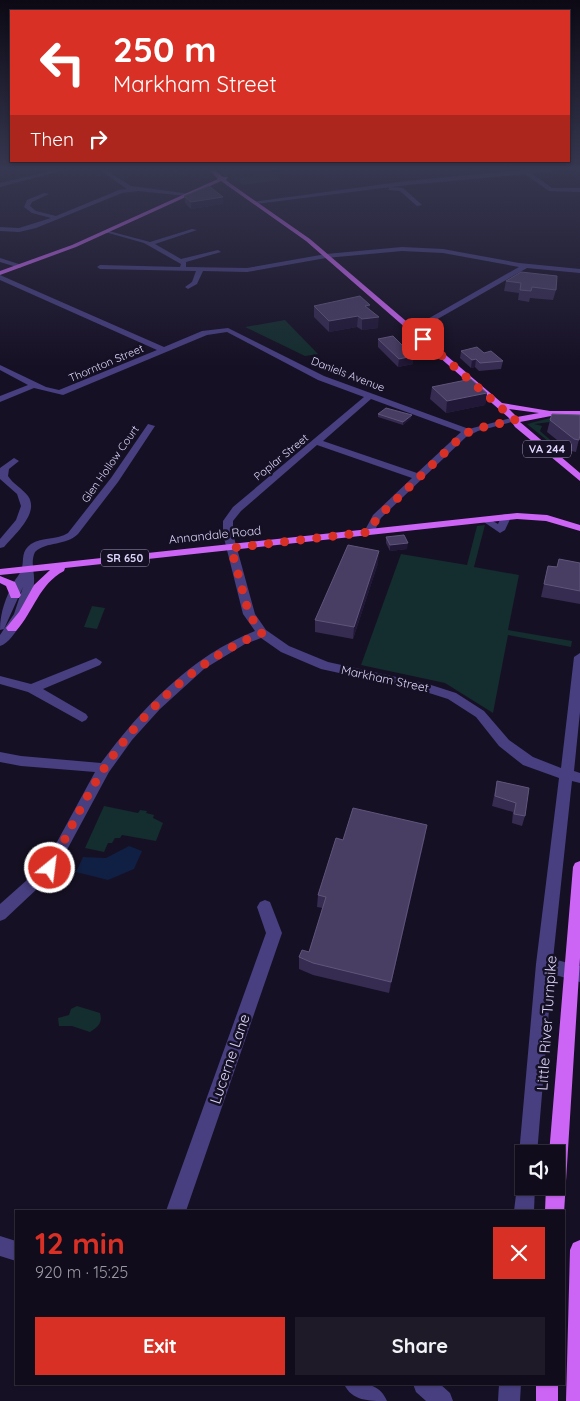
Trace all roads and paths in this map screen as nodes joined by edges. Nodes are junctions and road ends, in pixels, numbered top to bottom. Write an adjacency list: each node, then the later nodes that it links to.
1 (97, 235): 11 (main road)
2 (121, 235): 5 (street)
3 (177, 235): 5 (street)
4 (299, 235): 7 (main road, VA 244)
5 (150, 244): 9 (street)
6 (218, 252): 9 (street)
7 (326, 256): 10 (street); 14 (street); 20 (main road, VA 244)
8 (0, 260): 11 (street)
9 (181, 261): 13 (street)
10 (527, 265): 15 (street); 20 (street)
11 (20, 266): 16 (main road)
12 (100, 266): 13 (street)
13 (182, 269): 14 (street)
14 (200, 269): 18 (street)
15 (580, 270)
16 (0, 273)
17 (0, 277): 21 (street)
18 (188, 287)
19 (224, 330): 21 (street, Thornton Street); 24 (street, Daniels Avenue)
20 (413, 331): 26 (main road, VA 244)
21 (164, 350): 23 (street, Thornton Street)
22 (0, 367): 23 (street, Thornton Street)
23 (34, 385): 25 (street)
24 (371, 395): 31 (street, Daniels Avenue); 32 (street, Poplar Street)
25 (0, 399)
26 (499, 405): 27 (main road); 29 (main road, VA 244)
27 (551, 413): 28 (main road); 29 (main road)
28 (580, 414)
29 (515, 420): 31 (street); 35 (main road, VA 244)
30 (151, 426): 41 (street, Glen Hollow Court)
31 (468, 432): 34 (street)
32 (317, 442): 34 (street); 39 (street, Poplar Street)
33 (14, 461): 38 (street)
34 (419, 477): 37 (street)
35 (580, 478)
36 (580, 528): 37 (main road, Annandale Road / SR 650)
37 (369, 532): 39 (main road, Annandale Road / SR 650)
38 (0, 545)
39 (231, 548): 40 (main road, Annandale Road / SR 650); 46 (street, Markham Street)
40 (84, 563): 41 (main road, Annandale Road / SR 650); 45 (main road)
41 (28, 569): 42 (main road, Annandale Road / SR 650); 44 (street); 45 (street)
42 (0, 572)
43 (0, 579): 44 (main road)
44 (15, 596): 45 (street)
45 (6, 627): 47 (street)
46 (262, 633): 54 (street); 55 (street, Markham Street)
47 (0, 642)
48 (580, 657): 55 (street)
49 (96, 662): 51 (street)
50 (0, 680): 51 (street)
51 (32, 689): 52 (street)
52 (82, 717)
53 (0, 756): 54 (street)
54 (104, 768): 58 (street)
55 (573, 776): 59 (street)
56 (580, 867): 60 (main road, Little River Turnpike)
57 (265, 907): 65 (street, Lucerne Lane)
58 (0, 914)
59 (544, 964): 60 (street); 61 (street)
60 (575, 972): 62 (main road, Little River Turnpike)
61 (529, 1145)
62 (559, 1145)
63 (525, 1195): 66 (street)
64 (556, 1195): 67 (main road)
65 (176, 1210)
66 (524, 1210)
67 (555, 1210)
68 (0, 1246): 70 (street)
69 (580, 1250): 79 (main road)
70 (15, 1252)
71 (356, 1385): 75 (street)
72 (425, 1385): 76 (street)
73 (510, 1385): 77 (street)
74 (548, 1385): 78 (main road)
75 (376, 1401)
76 (442, 1401)
77 (509, 1401)
78 (547, 1401)
79 (576, 1401)

